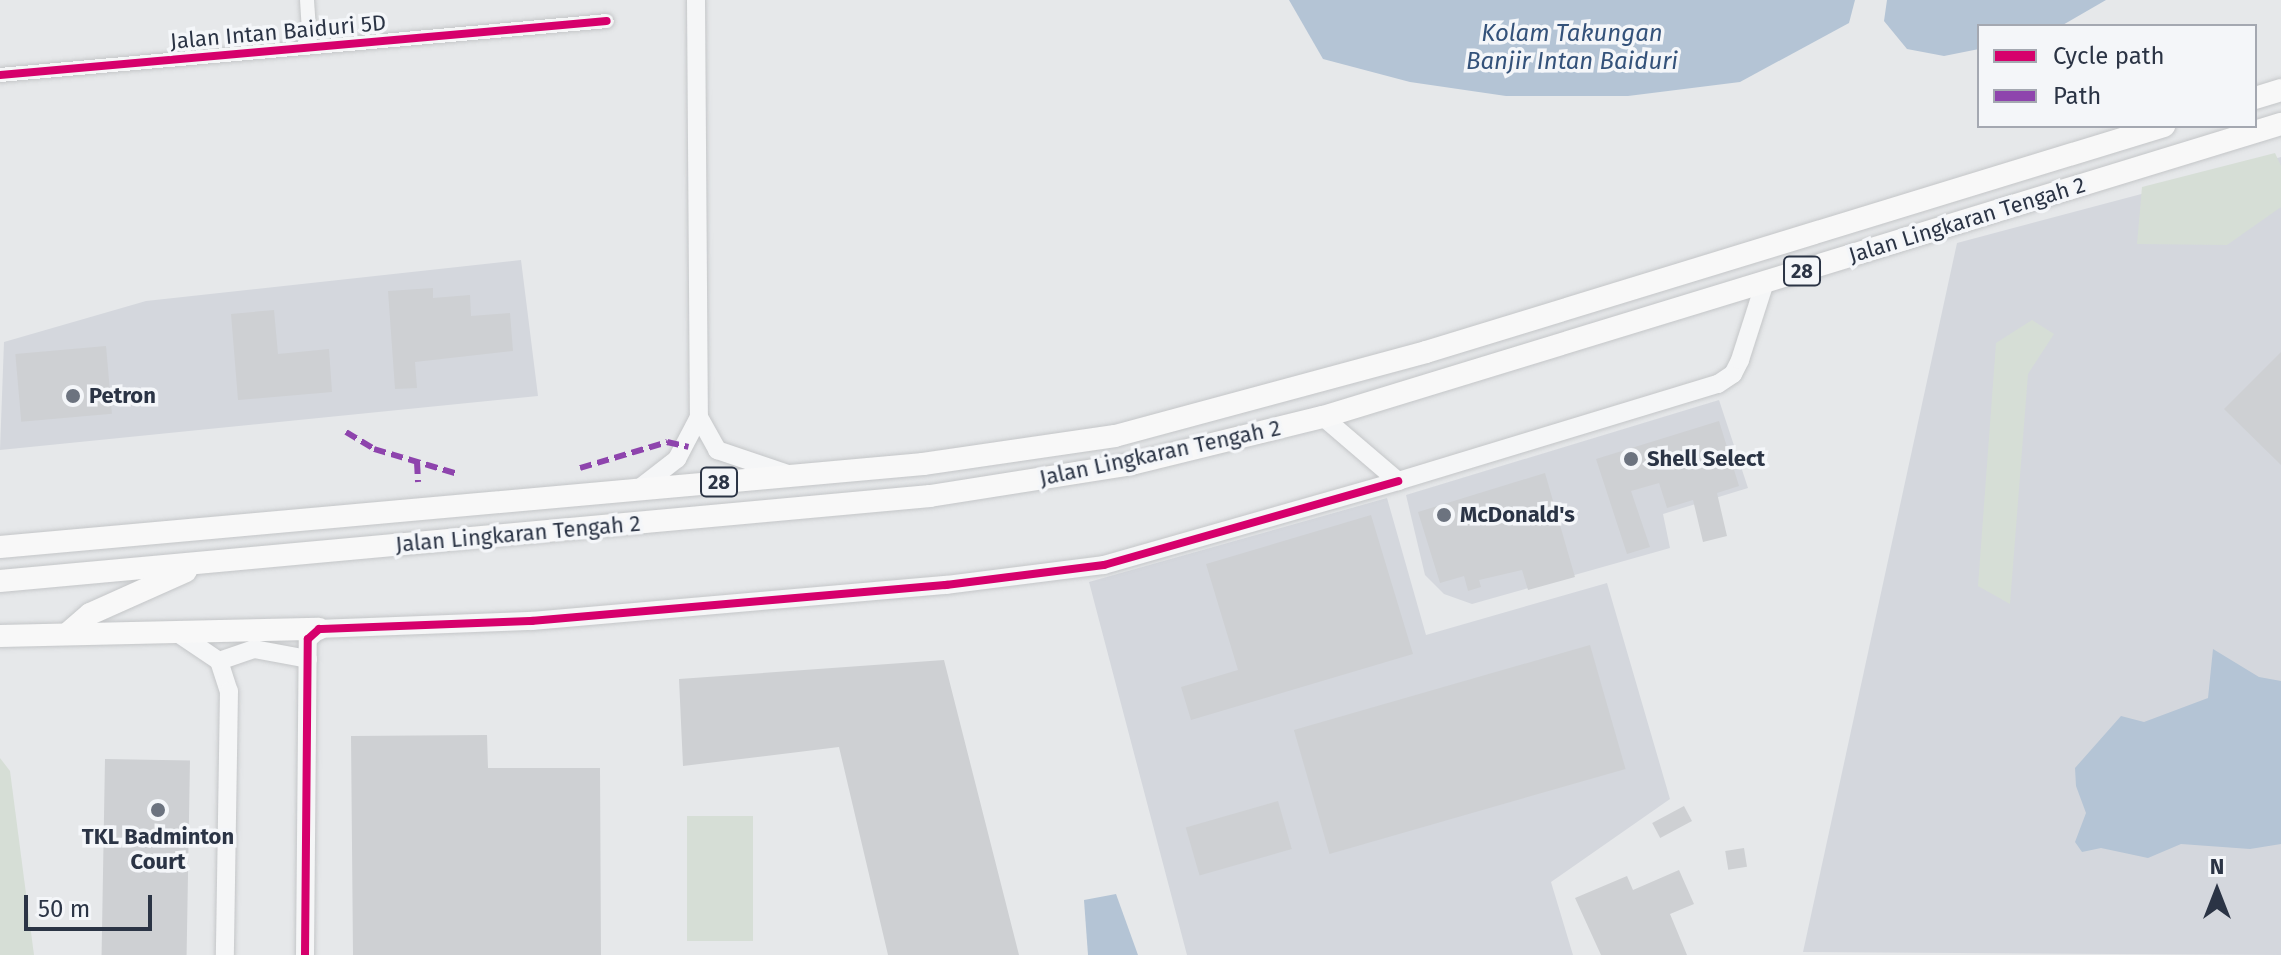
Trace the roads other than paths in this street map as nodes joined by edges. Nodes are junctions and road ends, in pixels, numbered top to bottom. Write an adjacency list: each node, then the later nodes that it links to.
1 (307, 0): 4 (street)
2 (696, 0): 11 (street)
3 (607, 21): 4 (street, Jalan Intan Baiduri 5D)
4 (310, 47): 5 (street, Jalan Intan Baiduri 5D)
5 (0, 75)
6 (2281, 90): 7 (highway)
7 (2257, 97)
8 (2281, 124): 10 (highway, Jalan Lingkaran Tengah 2 / 28)
9 (2157, 128): 13 (highway, Jalan Lingkaran Tengah 2 / 28)
10 (1765, 282): 12 (highway, Jalan Lingkaran Tengah 2 / 28); 14 (street)
11 (699, 417): 13 (street); 15 (street)
12 (1323, 417): 14 (street); 17 (highway, Jalan Lingkaran Tengah 2 / 28)
13 (793, 476): 15 (highway, Jalan Lingkaran Tengah 2 / 28)
14 (1398, 481): 19 (street)
15 (637, 490): 16 (highway, Jalan Lingkaran Tengah 2 / 28)
16 (0, 547)
17 (203, 563): 18 (highway, Jalan Lingkaran Tengah 2 / 28); 20 (highway)
18 (0, 581)
19 (319, 629): 21 (highway); 23 (street)
20 (68, 633): 21 (highway); 22 (highway)
21 (179, 634): 24 (street)
22 (0, 636)
23 (308, 659): 24 (street); 26 (street)
24 (219, 661): 25 (street)
25 (225, 955)
26 (305, 955)

